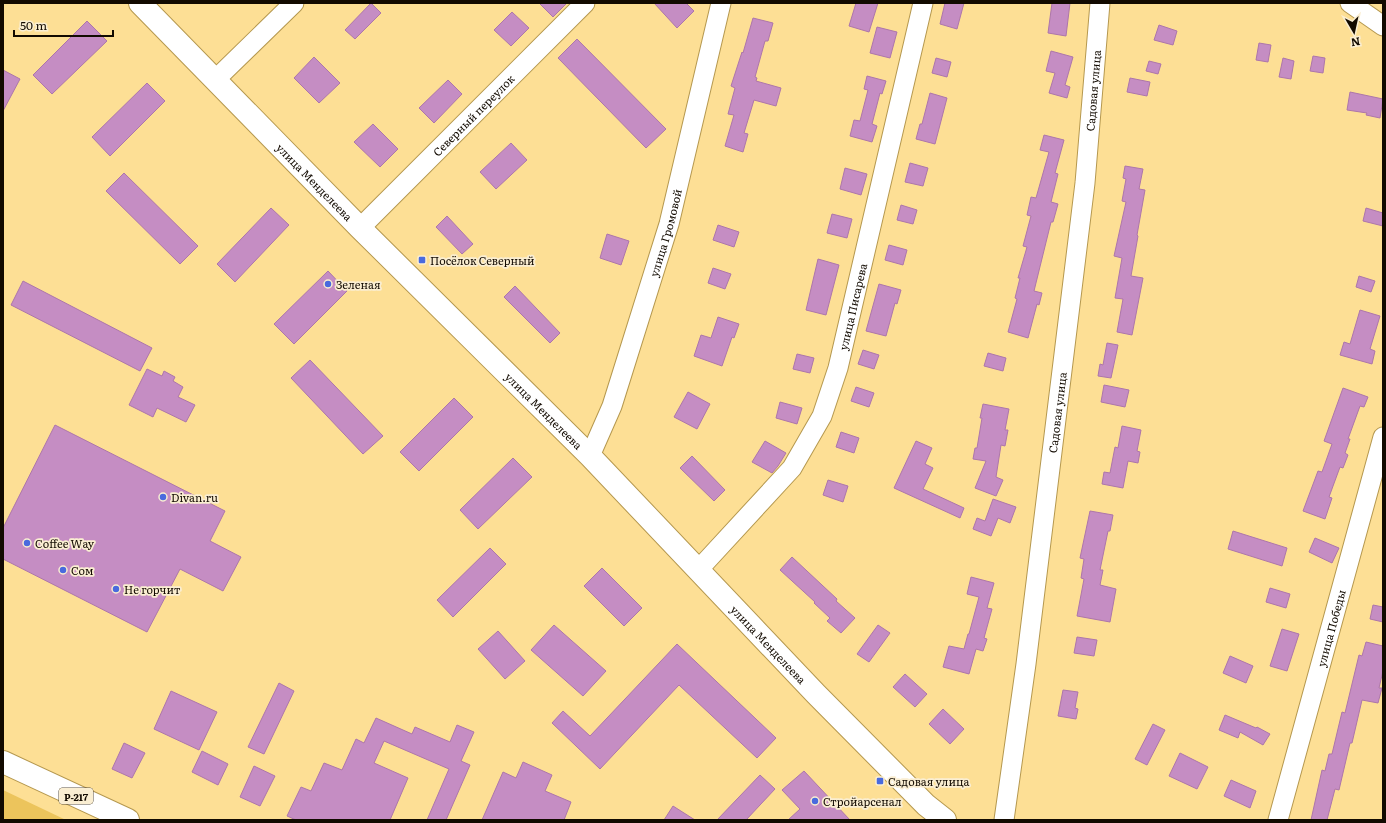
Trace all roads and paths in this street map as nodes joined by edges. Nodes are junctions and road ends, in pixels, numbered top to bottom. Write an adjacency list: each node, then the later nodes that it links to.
1 (140, 3): 9 (main road, улица Менделеева)
2 (294, 3): 9 (street)
3 (585, 3): 10 (street, Северный переулок)
4 (721, 3): 12 (street, улица Громовой)
5 (923, 3): 13 (street, улица Писарева)
6 (1100, 3): 17 (street, Садовая улица)
7 (1350, 3): 8 (street)
8 (1383, 26)
9 (215, 80): 10 (main road, улица Менделеева)
10 (360, 228): 12 (main road, улица Менделеева)
11 (1383, 437): 18 (street, улица Победы)
12 (590, 456): 13 (main road, улица Менделеева)
13 (698, 569): 16 (main road, улица Менделеева)
14 (3, 762): 15 (main road, Р-217)
15 (128, 820)
16 (945, 820)
17 (1004, 820)
18 (1278, 820)

